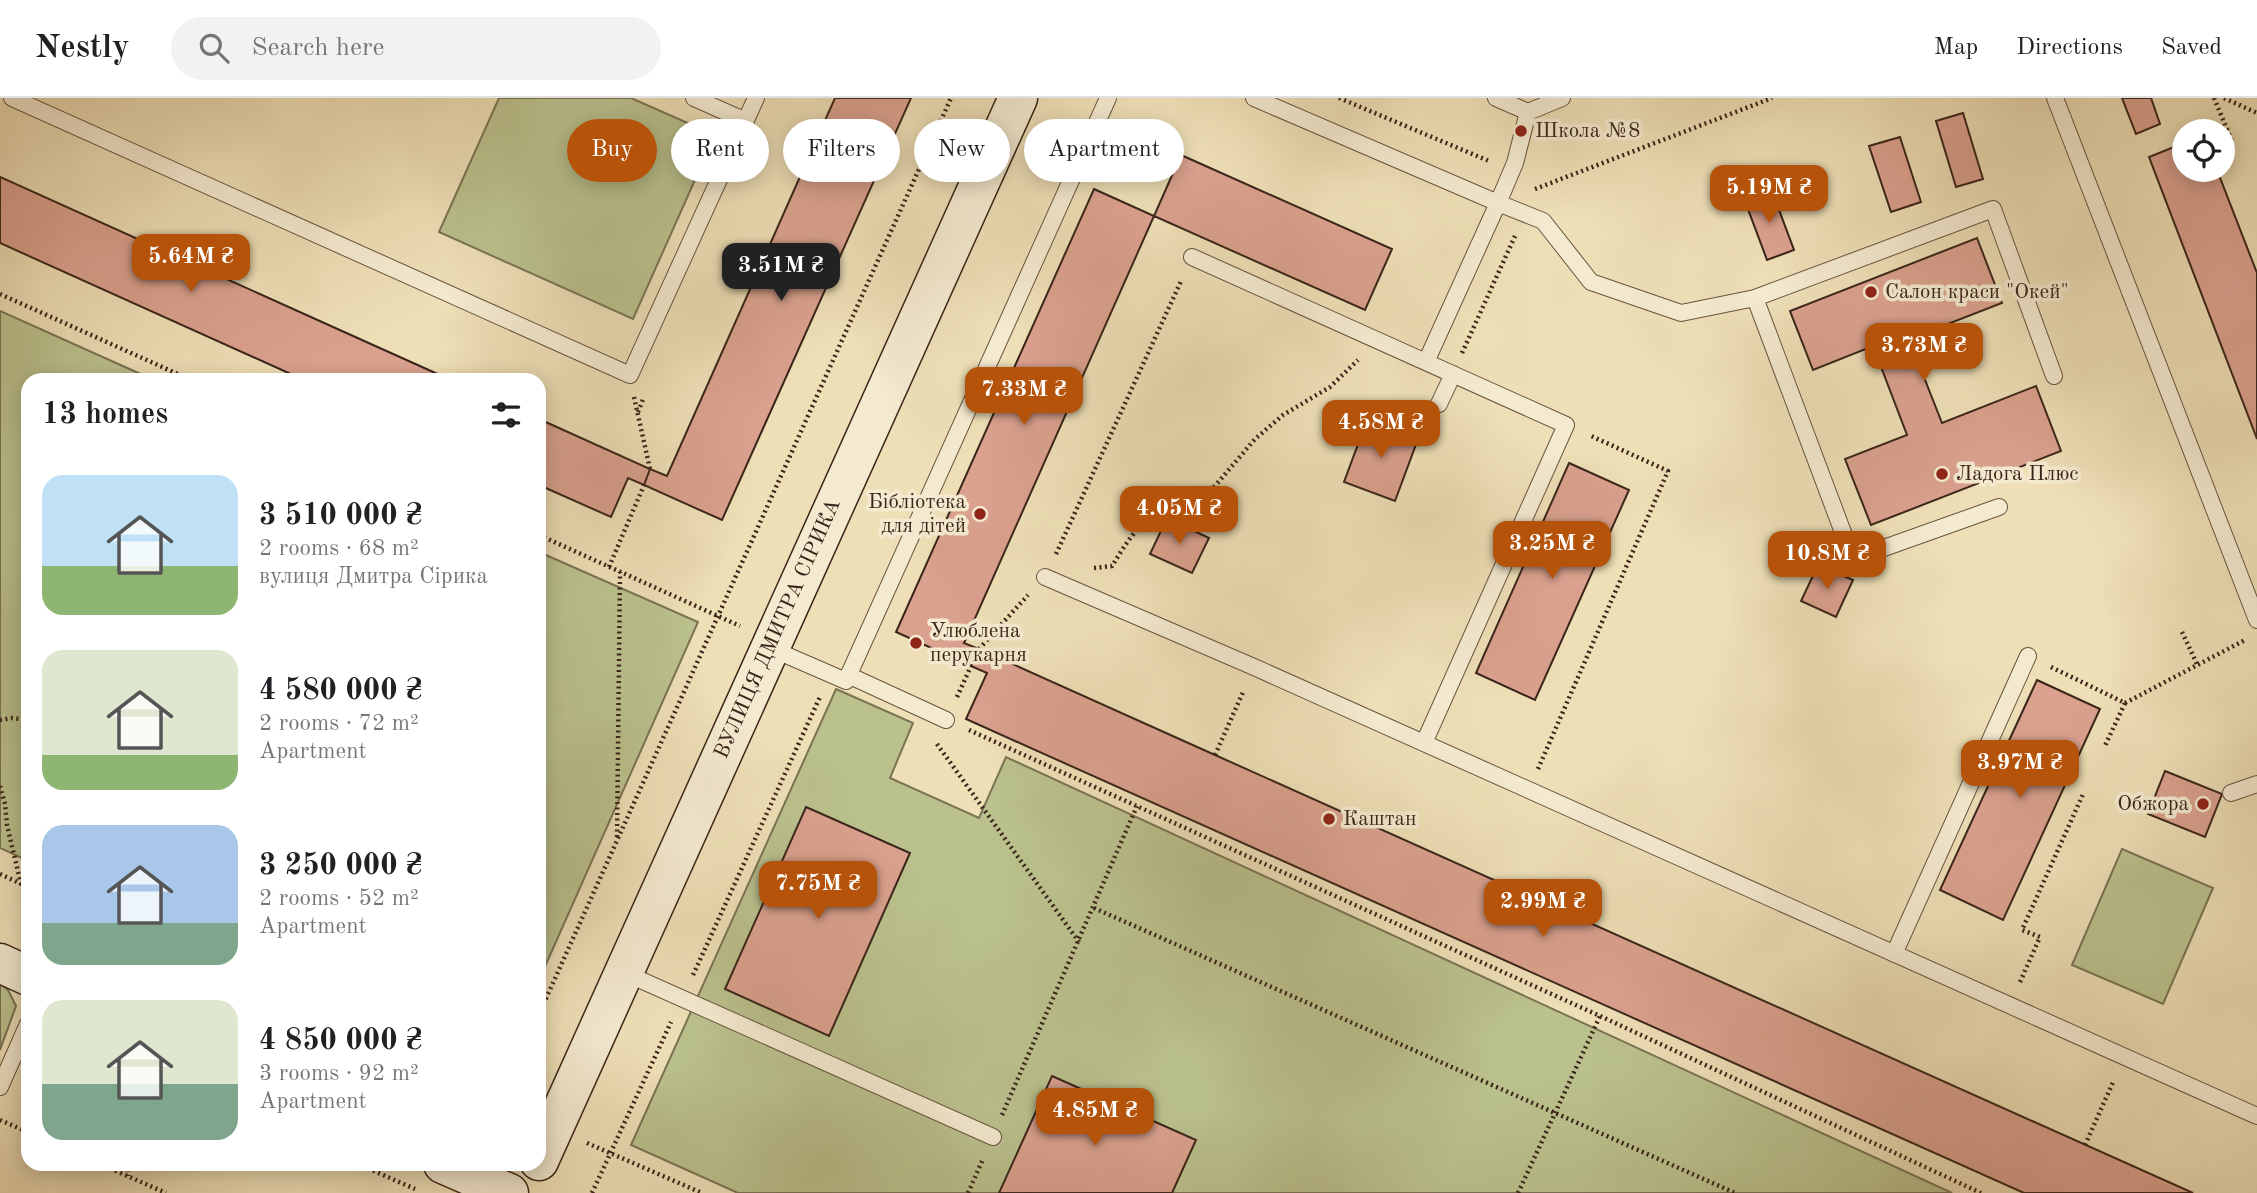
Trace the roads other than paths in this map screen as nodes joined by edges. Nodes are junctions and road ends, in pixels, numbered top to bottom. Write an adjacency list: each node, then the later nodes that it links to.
1 (12, 98): 13 (lane)
2 (695, 98): 11 (lane)
3 (757, 98): 12 (lane)
4 (1018, 98): 24 (street, ВУЛИЦЯ ДМИТРА СІРИКА)
5 (1108, 98): 26 (lane)
6 (1254, 98): 14 (lane)
7 (1496, 98): 10 (lane)
8 (1562, 98): 10 (lane)
9 (2055, 98): 23 (lane)
10 (1528, 112): 14 (lane)
11 (742, 119)
12 (747, 119)
13 (718, 182)
14 (1497, 203): 16 (lane); 17 (lane)
15 (1192, 257): 17 (lane)
16 (1755, 298): 19 (lane); 21 (lane)
17 (1426, 362): 18 (lane)
18 (1452, 374): 20 (lane); 28 (lane)
19 (2054, 376)
20 (1439, 404)
21 (1999, 507)
22 (1045, 577): 28 (lane)
23 (2257, 620)
24 (771, 644): 26 (lane); 34 (street, ВУЛИЦЯ ДМИТРА СІРИКА)
25 (2028, 656): 31 (lane)
26 (848, 675): 27 (lane)
27 (946, 720)
28 (1424, 743): 31 (lane)
29 (2257, 784): 30 (lane)
30 (2231, 793)
31 (1894, 954): 37 (lane)
32 (0, 963): 33 (street)
33 (21, 973)
34 (625, 973): 38 (lane); 39 (street, ВУЛИЦЯ ДМИТРА СІРИКА)
35 (21, 1040): 36 (lane)
36 (0, 1087)
37 (2257, 1116)
38 (993, 1137)
39 (546, 1145)
40 (459, 1171): 42 (street)
41 (534, 1171): 43 (street, ВУЛИЦЯ ДМИТРА СІРИКА)
42 (509, 1193)
43 (525, 1193)

